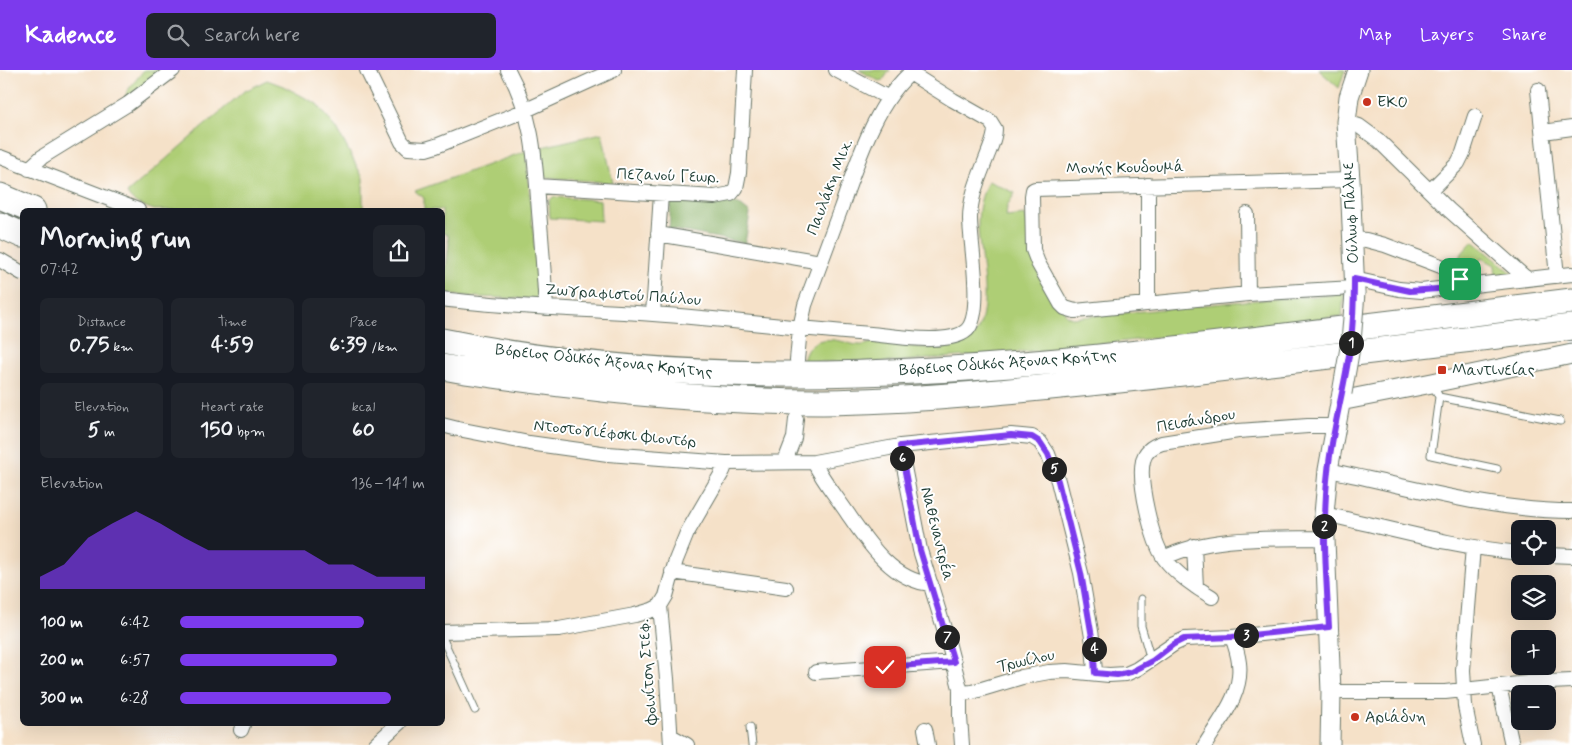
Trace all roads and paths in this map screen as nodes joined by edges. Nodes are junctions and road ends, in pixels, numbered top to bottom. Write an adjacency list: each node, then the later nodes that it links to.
1 (173, 70): 17 (street)
2 (367, 70): 11 (street)
3 (508, 70): 11 (street)
4 (614, 70): 11 (street)
5 (745, 70): 22 (street, Πεζανού Γεωρ.)
6 (836, 70): 10 (street)
7 (1358, 70): 13 (street, Ούλωφ Πάλμε)
8 (912, 72): 10 (street, Παυλάκη Μιχ.); 46 (street, Ζωγραφιστού Παύλου)
9 (1538, 90): 15 (street)
10 (889, 98): 32 (street, Παυλάκη Μιχ.)
11 (526, 110): 20 (street)
12 (1475, 116): 21 (street)
13 (1346, 122): 18 (street, Ούλωφ Πάλμε); 21 (street)
14 (1572, 128): 15 (street)
15 (1543, 132): 35 (street)
16 (0, 157): 17 (street)
17 (29, 169): 25 (street)
18 (1350, 180): 19 (street, Μονής Κουδουμά); 30 (street, Ούλωφ Πάλμε)
19 (1148, 185): 42 (street); 42 (street, Μονής Κουδουμά)
20 (537, 186): 22 (street, Πεζανού Γεωρ.); 43 (street)
21 (1430, 191): 36 (street)
22 (661, 194): 29 (street)
23 (0, 196): 24 (highway)
24 (28, 208)
25 (133, 208)
26 (1248, 214): 39 (street)
27 (0, 225): 28 (highway)
28 (20, 234)
29 (658, 234): 32 (street); 44 (street)
30 (1352, 239): 37 (street, Ούλωφ Πάλμε); 38 (street)
31 (0, 260): 33 (street)
32 (821, 262): 46 (street, Παυλάκη Μιχ.)
33 (20, 271)
34 (1572, 274): 35 (street)
35 (1557, 276): 36 (street)
36 (1527, 279): 38 (street)
37 (1354, 287): 38 (street); 39 (street); 52 (street, Ούλωφ Πάλμε, bridge)
38 (1464, 287)
39 (1248, 294): 42 (street)
40 (445, 300): 43 (street, Ζωγραφιστού Παύλου)
41 (1572, 301): 47 (highway, Βόρειος Οδικός Άξονας Κρήτης)
42 (1148, 304)
43 (546, 308): 44 (street, Ζωγραφιστού Παύλου)
44 (653, 314): 46 (street, Ζωγραφιστού Παύλου)
45 (1572, 327): 50 (highway, Βόρειος Οδικός Άξονας Κρήτης)
46 (800, 328): 49 (street, Παυλάκη Μιχ.)
47 (445, 342)
48 (1572, 354): 51 (street)
49 (797, 360)
50 (445, 367)
51 (1436, 390): 52 (street); 54 (lane); 61 (lane)
52 (1341, 397): 56 (street, Ούλωφ Πάλμε)
53 (796, 419): 58 (street)
54 (1560, 421)
55 (445, 426): 60 (street, Ντοστογιέφσκι Φιοντόρ)
56 (1335, 426): 62 (street, Ούλωφ Πάλμε); 71 (street, Πεισάνδρου)
57 (900, 446): 59 (street); 73 (street, Ναθεναντρέα); 86 (street)
58 (785, 461): 59 (street); 60 (street, Ντοστογιέφσκι Φιοντόρ)
59 (814, 462): 73 (street)
60 (726, 463): 72 (street, Φοινίτση Στεφ.)
61 (1498, 469)
62 (1328, 470): 63 (street); 64 (street, Ούλωφ Πάλμε)
63 (1572, 511)
64 (1324, 514): 65 (street, Ούλωφ Πάλμε); 67 (street)
65 (1324, 538): 66 (street); 79 (street, Ούλωφ Πάλμε)
66 (1194, 546): 71 (street); 74 (street)
67 (1473, 547): 68 (street); 89 (street)
68 (1511, 552)
69 (1556, 555): 70 (street)
70 (1572, 556)
71 (1164, 558): 74 (street, Πεισάνδρου)
72 (672, 572): 75 (street); 78 (street, Φοινίτση Στεφ.)
73 (931, 584): 84 (street, Ναθεναντρέα)
74 (1196, 587): 76 (street, Πεισάνδρου)
75 (786, 588)
76 (1212, 597)
77 (1141, 600): 83 (lane)
78 (660, 606): 80 (street); 96 (street, Φοινίτση Στεφ.)
79 (1329, 627): 81 (street, Τρωίλου); 90 (street, Ούλωφ Πάλμε)
80 (445, 632)
81 (1232, 637): 83 (street, Τρωίλου); 102 (street)
82 (445, 644): 92 (lane)
83 (1152, 661): 86 (street, Τρωίλου)
84 (954, 662): 85 (street); 91 (street, Ναθεναντρέα)
85 (816, 672)
86 (1095, 673): 91 (street, Τρωίλου)
87 (1572, 681): 88 (street)
88 (1500, 686): 89 (street); 105 (street)
89 (1463, 691): 90 (street); 104 (street)
90 (1331, 692): 103 (street, Ούλωφ Πάλμε)
91 (961, 693): 101 (street, Ναθεναντρέα)
92 (475, 710)
93 (395, 726): 97 (street)
94 (750, 727): 99 (lane)
95 (925, 729): 100 (street)
96 (671, 741): 98 (street)
97 (374, 745)
98 (687, 745)
99 (752, 745)
100 (928, 745)
101 (962, 745)
102 (1206, 745)
103 (1330, 745)
104 (1473, 745)
105 (1512, 745)

